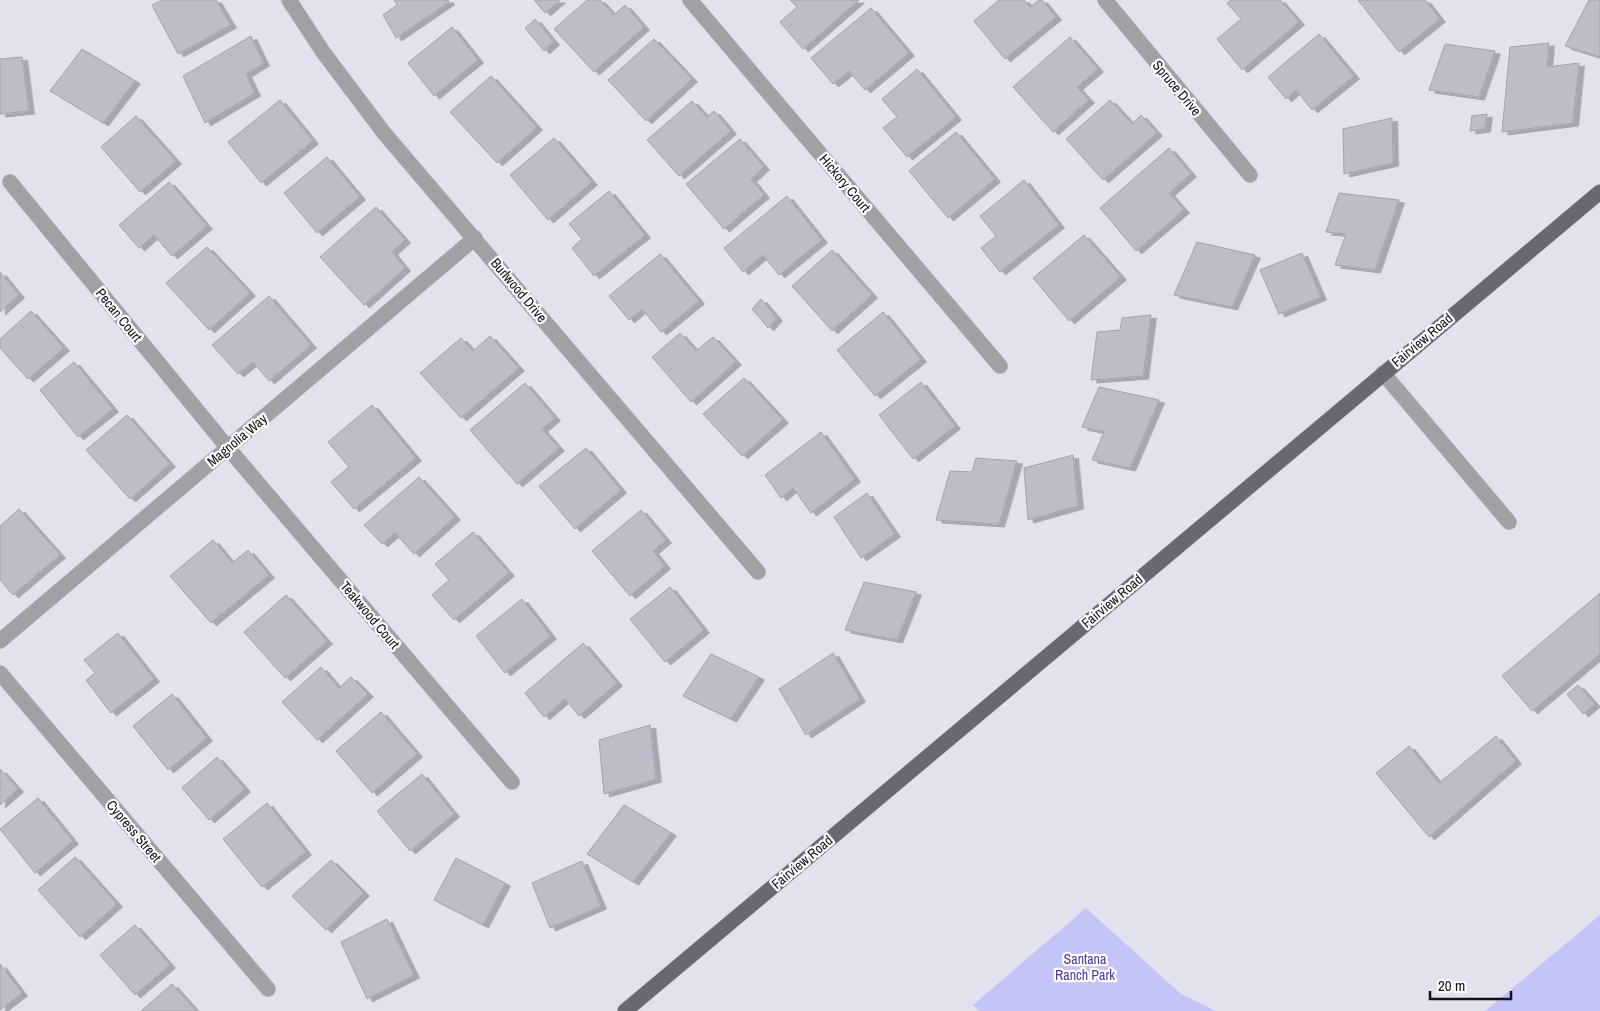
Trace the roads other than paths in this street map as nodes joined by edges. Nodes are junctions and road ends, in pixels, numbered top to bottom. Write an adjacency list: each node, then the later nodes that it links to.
1 (290, 0): 7 (street, Burlwood Drive)
2 (690, 0): 8 (street, Hickory Court)
3 (1105, 0): 4 (street, Spruce Drive)
4 (1250, 175)
5 (10, 182): 10 (street, Pecan Court)
6 (1600, 192): 9 (main road, Fairview Road)
7 (475, 238): 10 (street, Magnolia Way); 12 (street, Burlwood Drive)
8 (1000, 366)
9 (1383, 374): 11 (street); 17 (main road, Fairview Road)
10 (228, 448): 13 (street, Magnolia Way); 15 (street, Teakwood Court)
11 (1509, 522)
12 (758, 572)
13 (0, 641)
14 (0, 673): 16 (street, Cypress Street)
15 (512, 782)
16 (268, 989)
17 (625, 1011)

